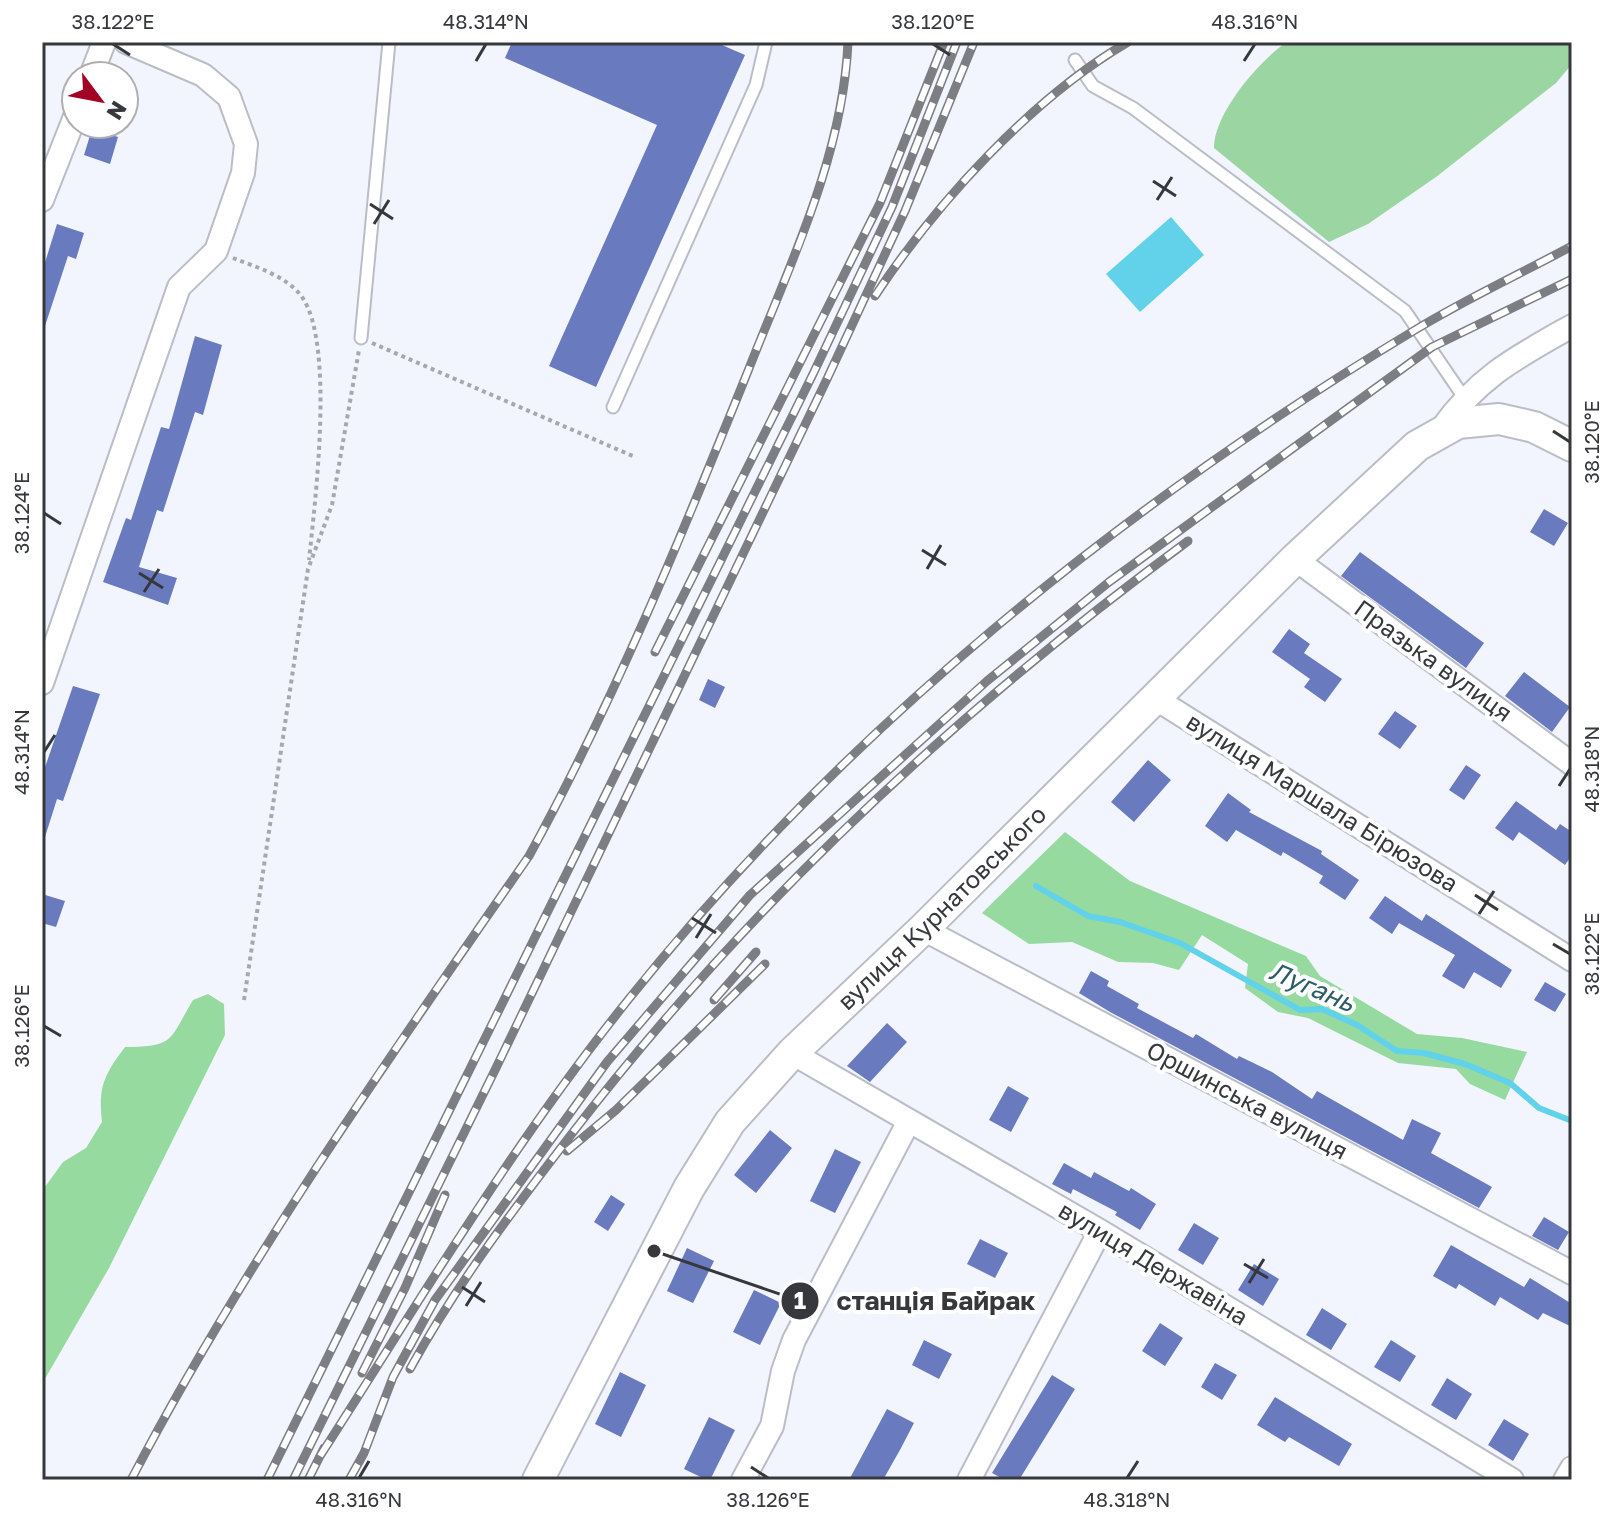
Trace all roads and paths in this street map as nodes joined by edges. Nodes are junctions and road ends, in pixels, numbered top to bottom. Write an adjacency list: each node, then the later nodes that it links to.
1 (126, 42): 7 (street)
2 (389, 42): 9 (lane)
3 (766, 42): 10 (lane)
4 (1075, 60): 11 (lane)
5 (66, 140): 6 (street)
6 (42, 200)
7 (216, 251): 15 (path); 16 (street)
8 (1572, 326): 11 (street)
9 (361, 338): 13 (path); 15 (path)
10 (613, 407)
11 (1460, 418): 12 (street); 14 (street, вулиця Курнатовського)
12 (1572, 446)
13 (635, 457)
14 (1295, 559): 17 (street, вулиця Курнатовського); 18 (street, Празька вулиця)
15 (308, 569): 21 (path)
16 (42, 683)
17 (1153, 697): 19 (street, вулиця Курнатовського); 20 (street, вулиця Маршала Бірюзова)
18 (1572, 764)
19 (923, 929): 22 (street, вулиця Курнатовського); 25 (street, Оршинська вулиця)
20 (1572, 960)
21 (244, 1000)
22 (792, 1053): 23 (street, вулиця Державіна); 27 (street, вулиця Курнатовського)
23 (909, 1121): 24 (street, вулиця Державіна); 28 (street)
24 (1100, 1231): 29 (street); 30 (street, вулиця Державіна)
25 (1572, 1273)
26 (1572, 1468): 31 (street)
27 (538, 1480)
28 (743, 1480)
29 (969, 1480)
30 (1512, 1480)
31 (1565, 1480)

